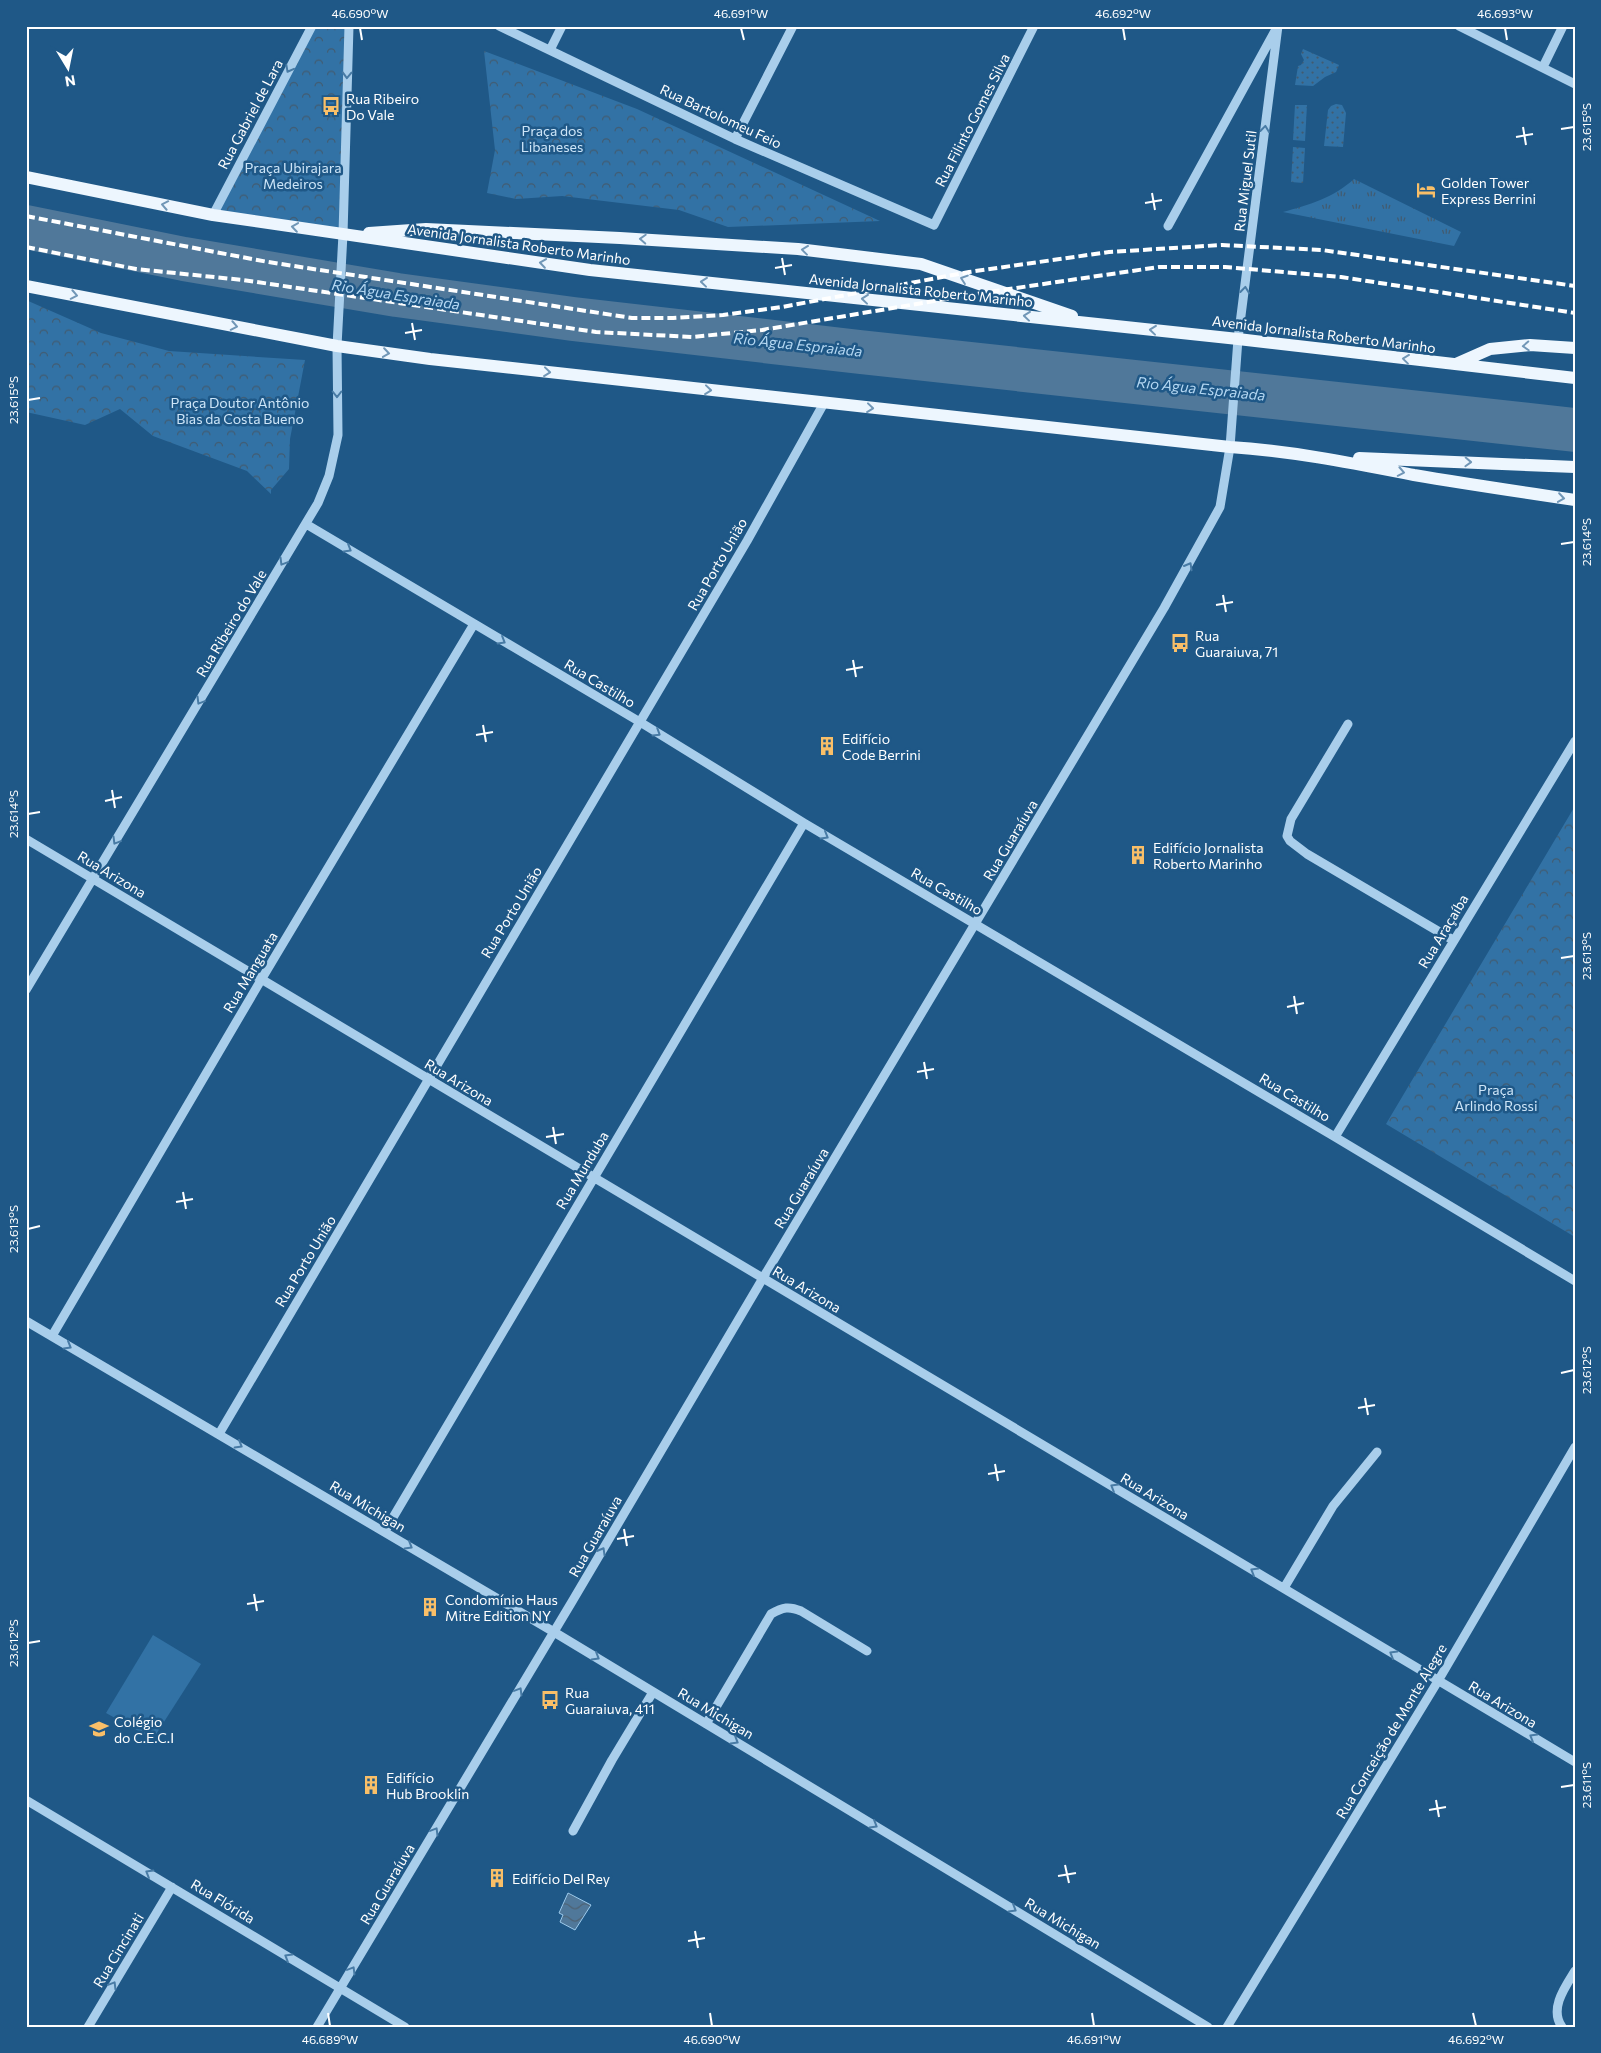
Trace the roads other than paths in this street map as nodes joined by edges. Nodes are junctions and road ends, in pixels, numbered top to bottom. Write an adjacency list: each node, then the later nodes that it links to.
1 (312, 26): 15 (street, Rua Gabriel de Lara, one-way to 15)
2 (349, 26): 18 (street, one-way to 18)
3 (499, 26): 10 (street, Rua Bartolomeu Feio)
4 (562, 26): 10 (street)
5 (793, 26): 13 (street)
6 (1034, 26): 16 (street, Rua Filinto Gomes Silva)
7 (1278, 26): 17 (street, Rua Miguel Sutil); 21 (street, Rua Miguel Sutil, one-way to 7)
8 (1458, 26): 11 (street)
9 (1564, 26): 11 (street)
10 (550, 50): 13 (street, Rua Bartolomeu Feio)
11 (1543, 67): 12 (street)
12 (1575, 84)
13 (735, 139): 16 (street, Rua Bartolomeu Feio)
14 (26, 177): 15 (main road, Avenida Jornalista Roberto Marinho, one-way to 14)
15 (213, 215): 18 (main road, Avenida Jornalista Roberto Marinho, one-way to 15)
16 (934, 226)
17 (1168, 226)
18 (343, 234): 20 (main road, Avenida Jornalista Roberto Marinho, one-way to 18); 20 (main road, one-way to 18); 22 (street, Rua Ribeiro do Vale)
19 (26, 286): 22 (main road, one-way to 22)
20 (1093, 324): 21 (main road, Avenida Jornalista Roberto Marinho, one-way to 20)
21 (1238, 339): 24 (main road, Avenida Jornalista Roberto Marinho, one-way to 21); 27 (street, Rua Guaraíuva)
22 (337, 346): 26 (main road, one-way to 26); 31 (street, Rua Ribeiro do Vale, one-way to 31)
23 (1575, 348): 24 (main road, one-way to 24)
24 (1454, 365): 25 (main road, Avenida Jornalista Roberto Marinho)
25 (1575, 378)
26 (824, 403): 27 (main road, one-way to 27); 33 (street, Rua Porto União)
27 (1230, 447): 28 (main road); 39 (street, Rua Guaraíuva, one-way to 27)
28 (1314, 456): 29 (main road, one-way to 29); 30 (main road, one-way to 30)
29 (1575, 467)
30 (1575, 500)
31 (306, 524): 32 (street, Rua Castilho, one-way to 32); 38 (street, Rua Ribeiro do Vale, one-way to 38)
32 (474, 624): 33 (street, Rua Castilho, one-way to 33); 41 (street, Rua Manguata)
33 (640, 722): 36 (street, Rua Castilho, one-way to 36); 43 (street, Rua Porto União)
34 (1348, 724): 40 (street)
35 (1575, 740): 40 (street, Rua Araçaíba)
36 (804, 823): 39 (street, Rua Castilho, one-way to 39); 45 (street, Rua Munduba)
37 (26, 839): 38 (street, Rua Arizona)
38 (93, 879): 41 (street, Rua Arizona); 42 (street, Rua Ribeiro do Vale)
39 (976, 924): 44 (street, Rua Castilho); 46 (street, Rua Guaraíuva)
40 (1453, 940): 44 (street, Rua Araçaíba)
41 (261, 980): 43 (street, Rua Arizona); 49 (street, Rua Manguata)
42 (26, 990)
43 (428, 1080): 45 (street, Rua Arizona); 50 (street, Rua Porto União)
44 (1335, 1137): 47 (street, Rua Castilho)
45 (594, 1178): 46 (street, Rua Arizona); 53 (street, Rua Munduba)
46 (763, 1278): 54 (street, Rua Arizona, one-way to 46); 55 (street, Rua Guaraíuva, one-way to 46)
47 (1575, 1281)
48 (26, 1321): 49 (street, Rua Michigan)
49 (52, 1336): 50 (street, Rua Michigan, one-way to 50)
50 (219, 1434): 53 (street, Rua Michigan, one-way to 53)
51 (1575, 1447): 57 (street, Rua Conceição de Monte Alegre)
52 (1377, 1452): 54 (street)
53 (385, 1531): 55 (street, Rua Michigan, one-way to 55)
54 (1284, 1588): 57 (street, Rua Arizona, one-way to 54)
55 (554, 1632): 58 (street, Rua Michigan, one-way to 58); 65 (street, Rua Guaraíuva, one-way to 55)
56 (867, 1651): 59 (street)
57 (1438, 1681): 60 (street, Rua Arizona, one-way to 57); 70 (street, Rua Conceição de Monte Alegre)
58 (654, 1692): 59 (street, Rua Michigan); 62 (street)
59 (706, 1724): 69 (street, Rua Michigan, one-way to 69)
60 (1575, 1762)
61 (26, 1800): 63 (street, Rua Flórida, one-way to 61)
62 (573, 1831)
63 (172, 1887): 65 (street, Rua Flórida, one-way to 63); 66 (street, Rua Cincinati, one-way to 63)
64 (1575, 1971): 71 (street)
65 (341, 1988): 67 (street, Rua Guaraíuva); 68 (street, Rua Flórida)
66 (88, 2027)
67 (318, 2027)
68 (405, 2027)
69 (1208, 2027)
70 (1227, 2027)
71 (1562, 2027)

